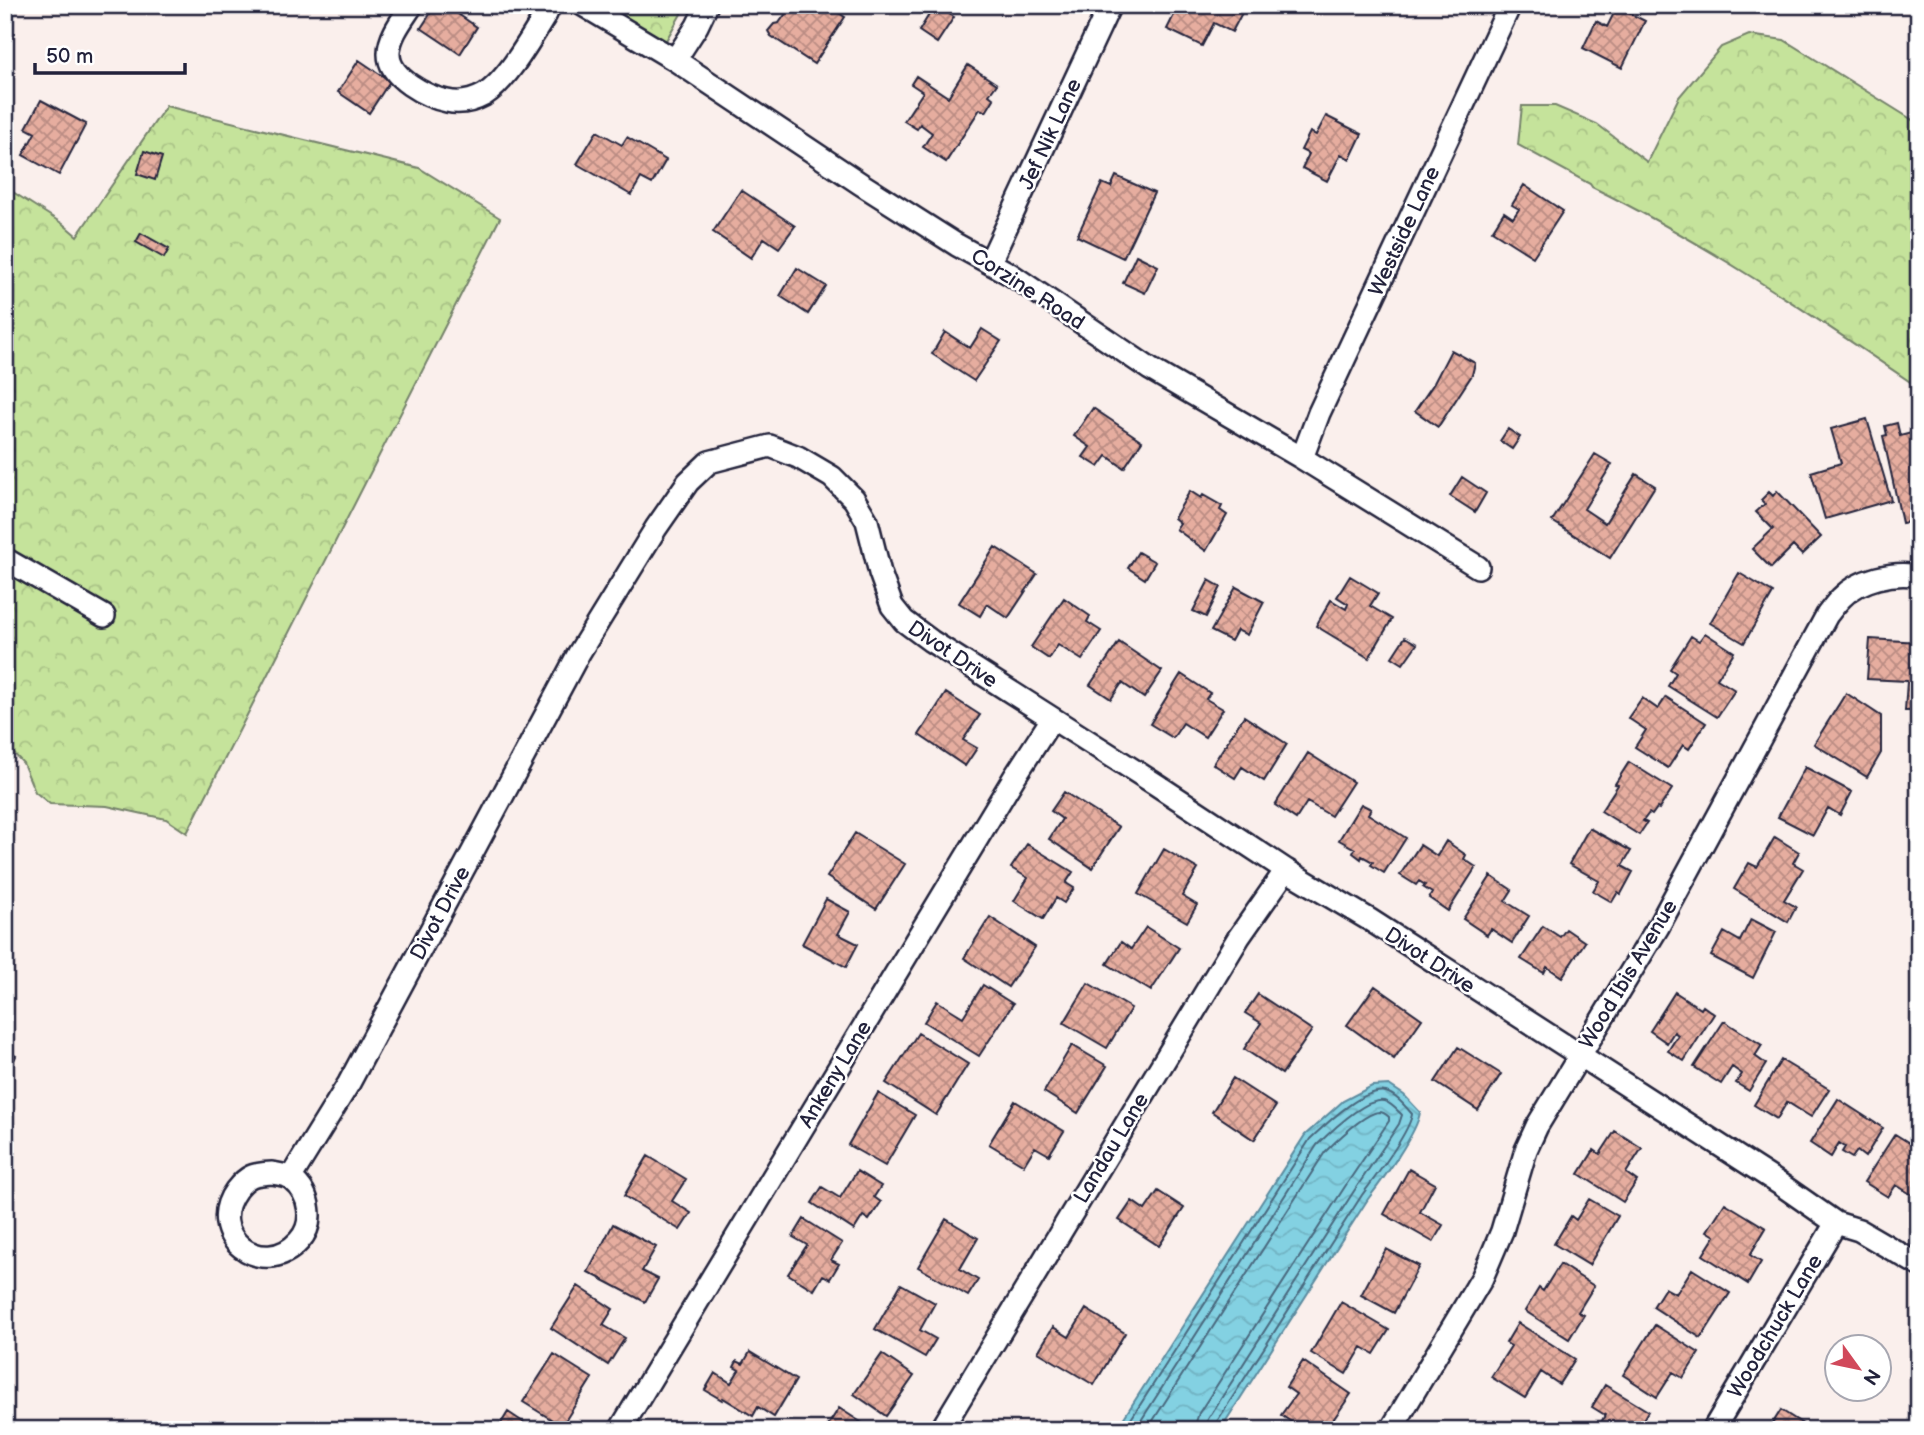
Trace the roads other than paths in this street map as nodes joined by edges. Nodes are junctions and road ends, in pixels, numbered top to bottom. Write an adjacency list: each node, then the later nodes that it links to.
1 (412, 5): 2 (street)
2 (550, 5)
3 (583, 5): 7 (street, Corzine Road)
4 (707, 5): 7 (street)
5 (1110, 5): 8 (street, Jef Nik Lane)
6 (1510, 5): 9 (street, Westside Lane)
7 (675, 60): 8 (street, Corzine Road)
8 (990, 262): 9 (street, Corzine Road)
9 (1302, 458): 11 (street, Corzine Road)
10 (5, 559): 13 (street)
11 (1478, 567)
12 (1919, 576): 16 (street, Wood Ibis Avenue)
13 (104, 616)
14 (1052, 719): 15 (street, Divot Drive); 17 (street, Divot Drive); 20 (street, Ankeny Lane)
15 (1286, 870): 16 (street, Divot Drive); 21 (street, Landau Lane)
16 (1580, 1056): 18 (street, Divot Drive); 22 (street, Wood Ibis Avenue)
17 (291, 1177)
18 (1836, 1223): 19 (street, Divot Drive); 23 (street, Woodchuck Lane)
19 (1919, 1265)
20 (620, 1430)
21 (941, 1430)
22 (1391, 1430)
23 (1713, 1430)

